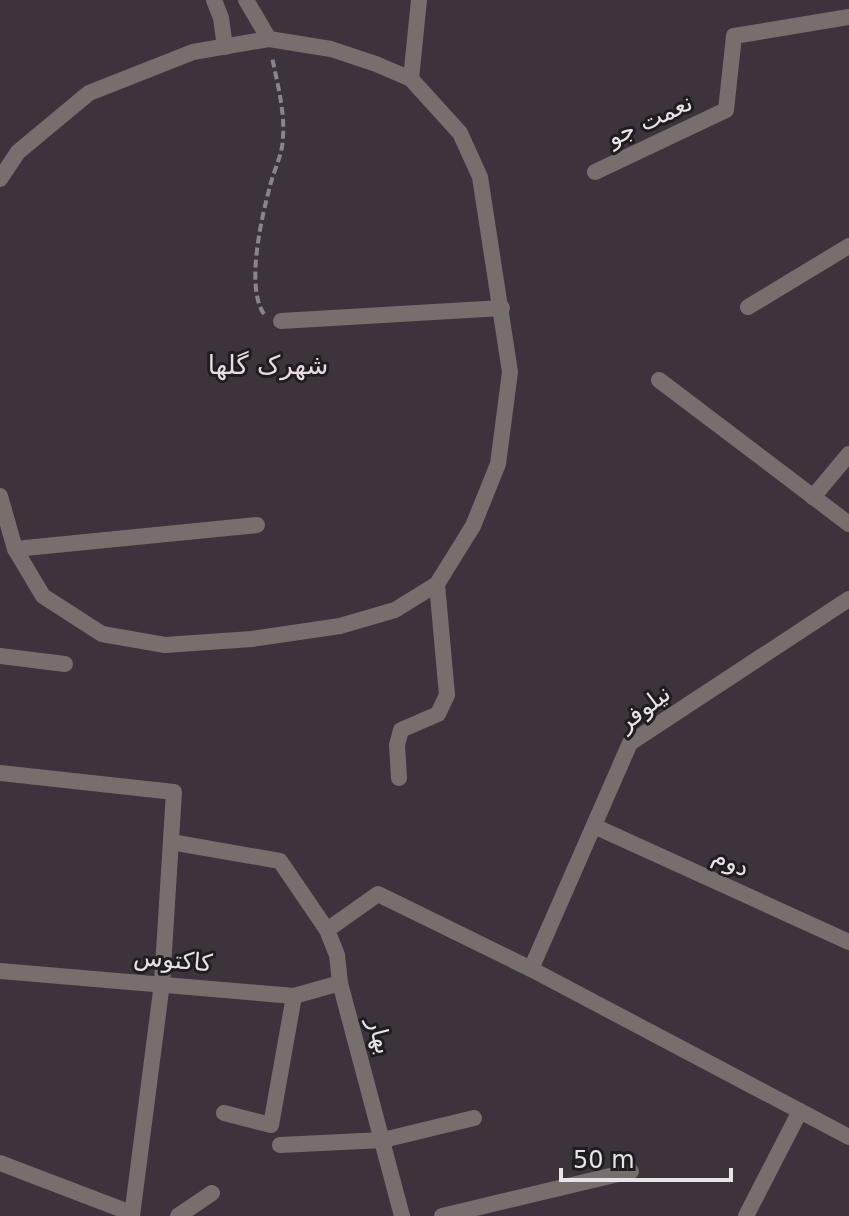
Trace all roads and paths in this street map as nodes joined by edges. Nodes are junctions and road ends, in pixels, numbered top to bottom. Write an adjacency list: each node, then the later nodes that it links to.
1 (214, 0): 6 (street)
2 (246, 0): 5 (street)
3 (419, 0): 7 (street)
4 (849, 17): 8 (street, نعمت جو)
5 (269, 39): 6 (street); 7 (street); 13 (path)
6 (225, 47): 9 (street)
7 (411, 79): 12 (street)
8 (595, 172)
9 (0, 179)
10 (849, 246): 11 (street)
11 (748, 307)
12 (502, 308): 13 (street); 21 (street)
13 (281, 321)
14 (659, 380): 17 (street)
15 (849, 454): 17 (street)
16 (0, 496): 20 (street)
17 (813, 497): 18 (street)
18 (849, 524)
19 (257, 525): 20 (street)
20 (15, 549): 21 (street)
21 (437, 584): 26 (street)
22 (849, 599): 27 (street, نیلوفر)
23 (0, 656): 24 (street)
24 (65, 664)
25 (0, 773): 28 (street)
26 (399, 778)
27 (594, 826): 30 (street, دوم); 31 (street, نیلوفر)
28 (171, 842): 29 (street, بهار); 33 (street)
29 (327, 930): 31 (street); 34 (street, بهار)
30 (849, 942)
31 (531, 969): 36 (street)
32 (0, 971): 33 (street, کاکتوس)
33 (162, 983): 35 (street, کاکتوس); 45 (street)
34 (340, 983): 35 (street, کاکتوس); 40 (street, بهار)
35 (294, 996): 37 (street)
36 (800, 1111): 39 (street); 49 (street)
37 (224, 1113)
38 (474, 1118): 40 (street)
39 (849, 1137)
40 (383, 1140): 41 (street); 47 (street, بهار)
41 (280, 1145)
42 (0, 1163): 45 (street)
43 (631, 1171): 48 (street)
44 (212, 1193): 46 (street)
45 (131, 1214)
46 (178, 1216)
47 (402, 1216)
48 (442, 1216)
49 (746, 1216)

